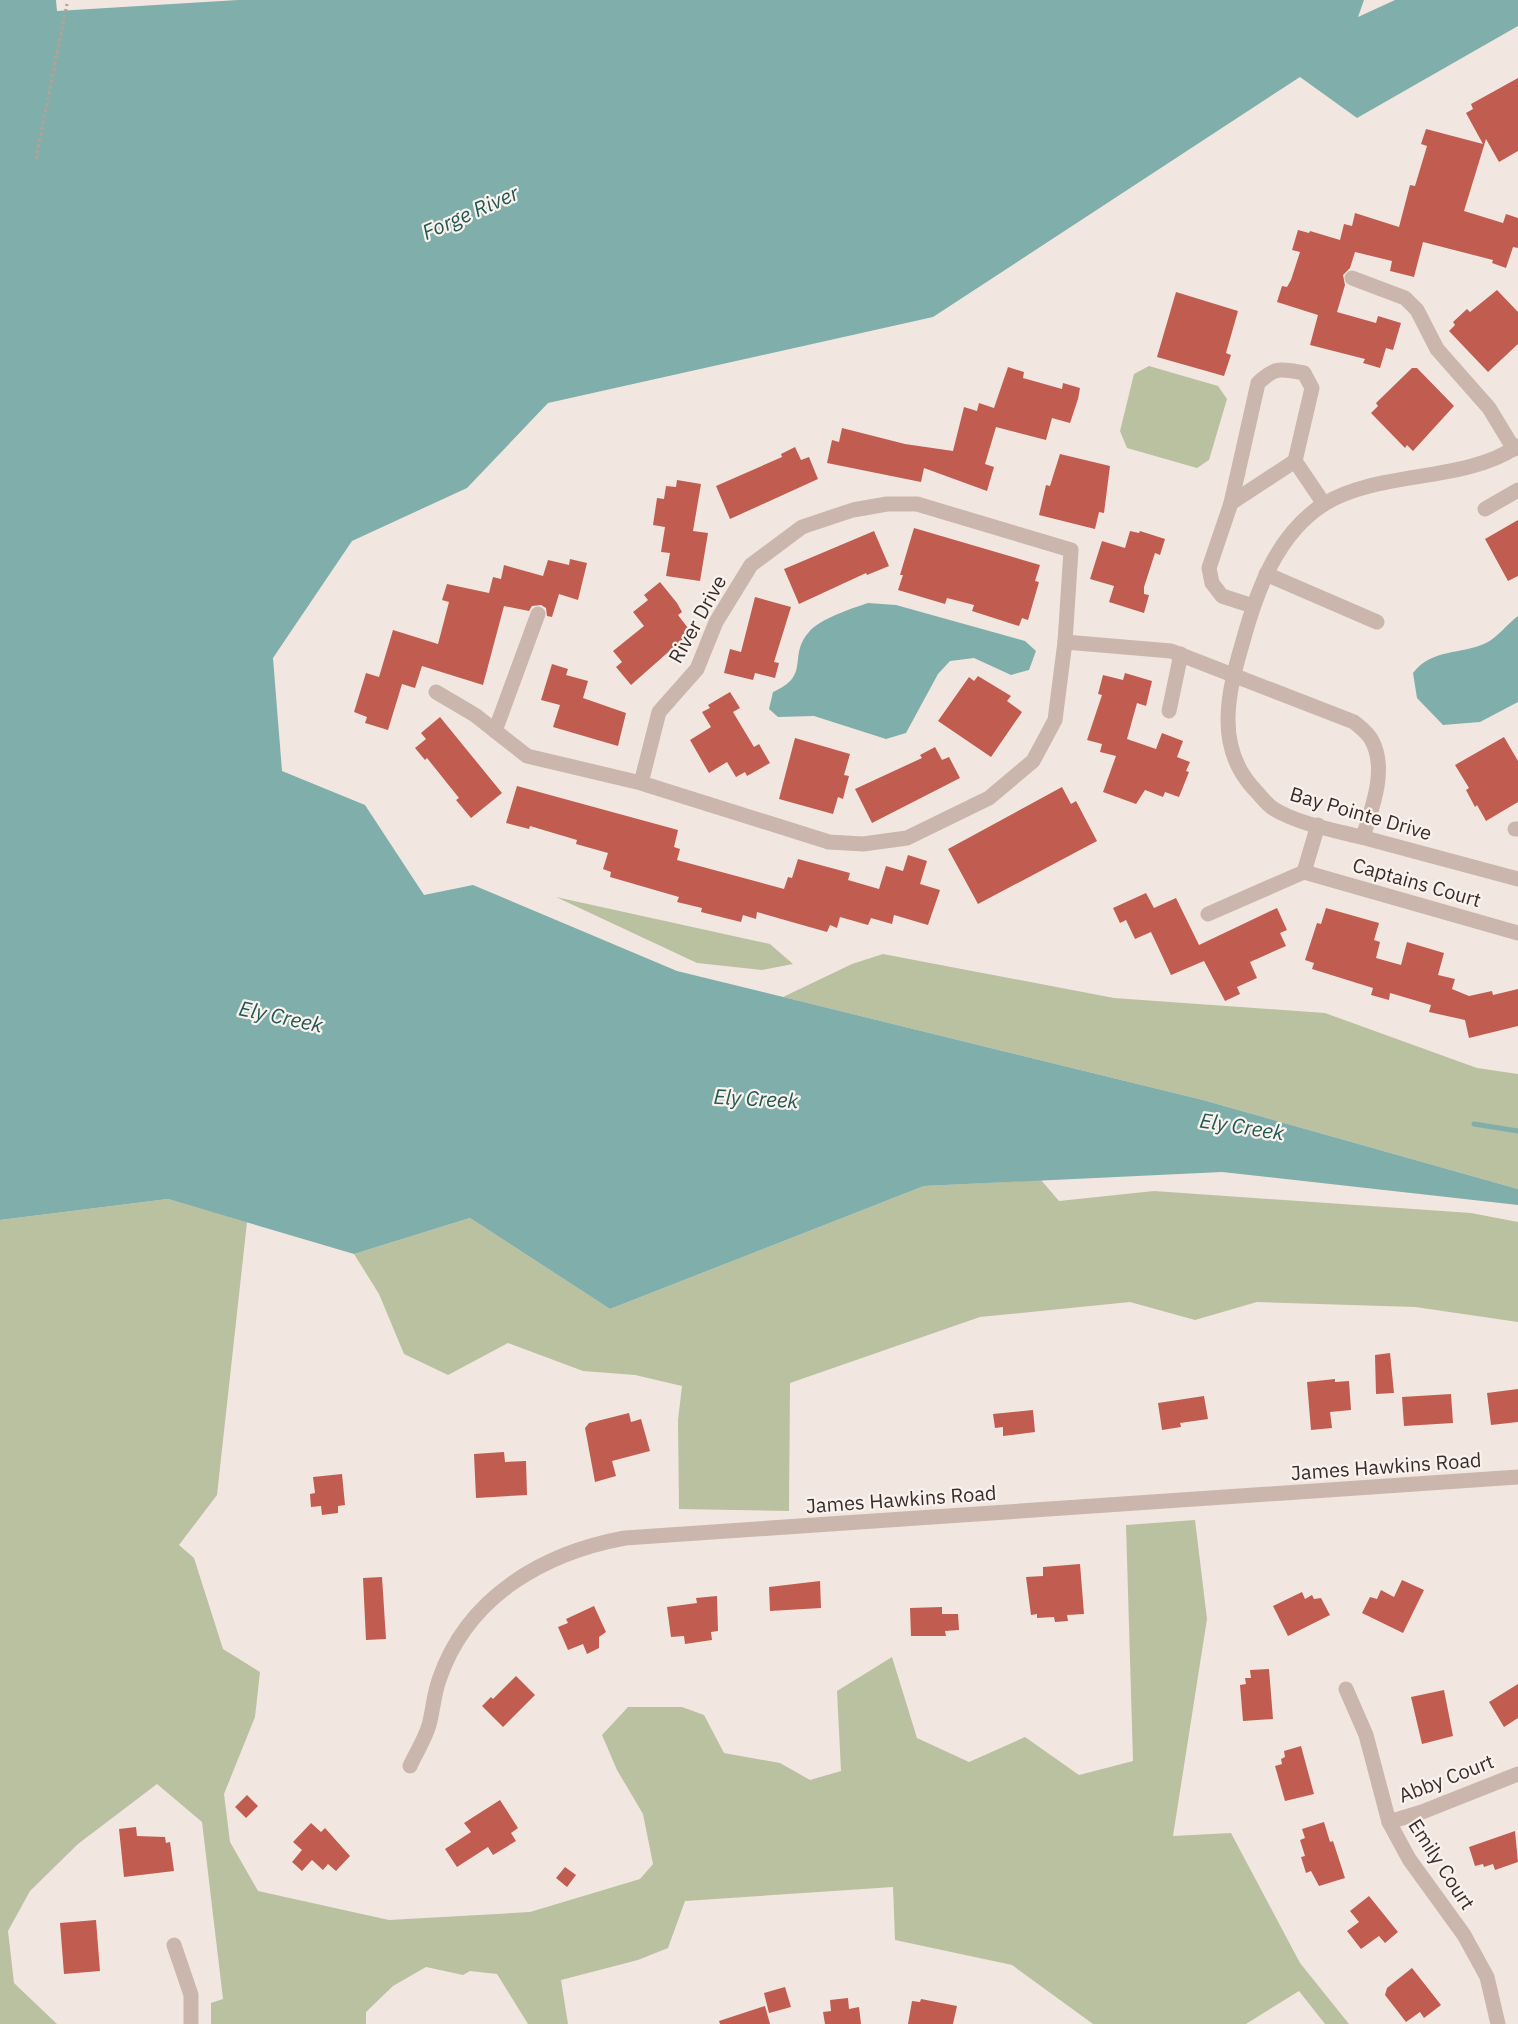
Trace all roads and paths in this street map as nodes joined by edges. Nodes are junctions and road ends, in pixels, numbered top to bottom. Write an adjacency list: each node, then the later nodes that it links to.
1 (67, 4): 2 (path)
2 (36, 159)
3 (1352, 278): 4 (street)
4 (1516, 447): 8 (street, Bay Pointe Drive)
5 (1295, 461): 7 (street); 7 (street); 8 (street)
6 (1518, 490): 9 (street)
7 (1230, 503): 11 (street)
8 (1324, 504): 10 (street, Bay Pointe Drive)
9 (1485, 509)
10 (1266, 574): 11 (street, Bay Pointe Drive); 13 (street)
11 (1253, 606): 16 (street, Bay Pointe Drive)
12 (538, 614): 19 (street)
13 (1377, 622)
14 (1065, 642): 15 (street); 20 (street, River Drive); 20 (street, River Drive)
15 (1181, 654): 16 (street); 18 (street)
16 (1233, 675): 21 (street, Bay Pointe Drive); 22 (street)
17 (436, 692): 19 (street)
18 (1169, 711)
19 (495, 731): 20 (street)
20 (641, 783)
21 (1318, 825): 22 (street, Bay Pointe Drive); 23 (street)
22 (1363, 837): 24 (street, Bay Pointe Drive)
23 (1304, 872): 25 (street); 26 (street, Captains Court)
24 (1518, 879)
25 (1208, 914)
26 (1518, 933)
27 (1518, 1477): 29 (street, James Hawkins Road)
28 (1346, 1689): 31 (street, Emily Court)
29 (410, 1766)
30 (1518, 1773): 31 (street, Abby Court)
31 (1389, 1822): 34 (street, Emily Court)
32 (174, 1945): 33 (street)
33 (191, 2024)
34 (1498, 2024)

